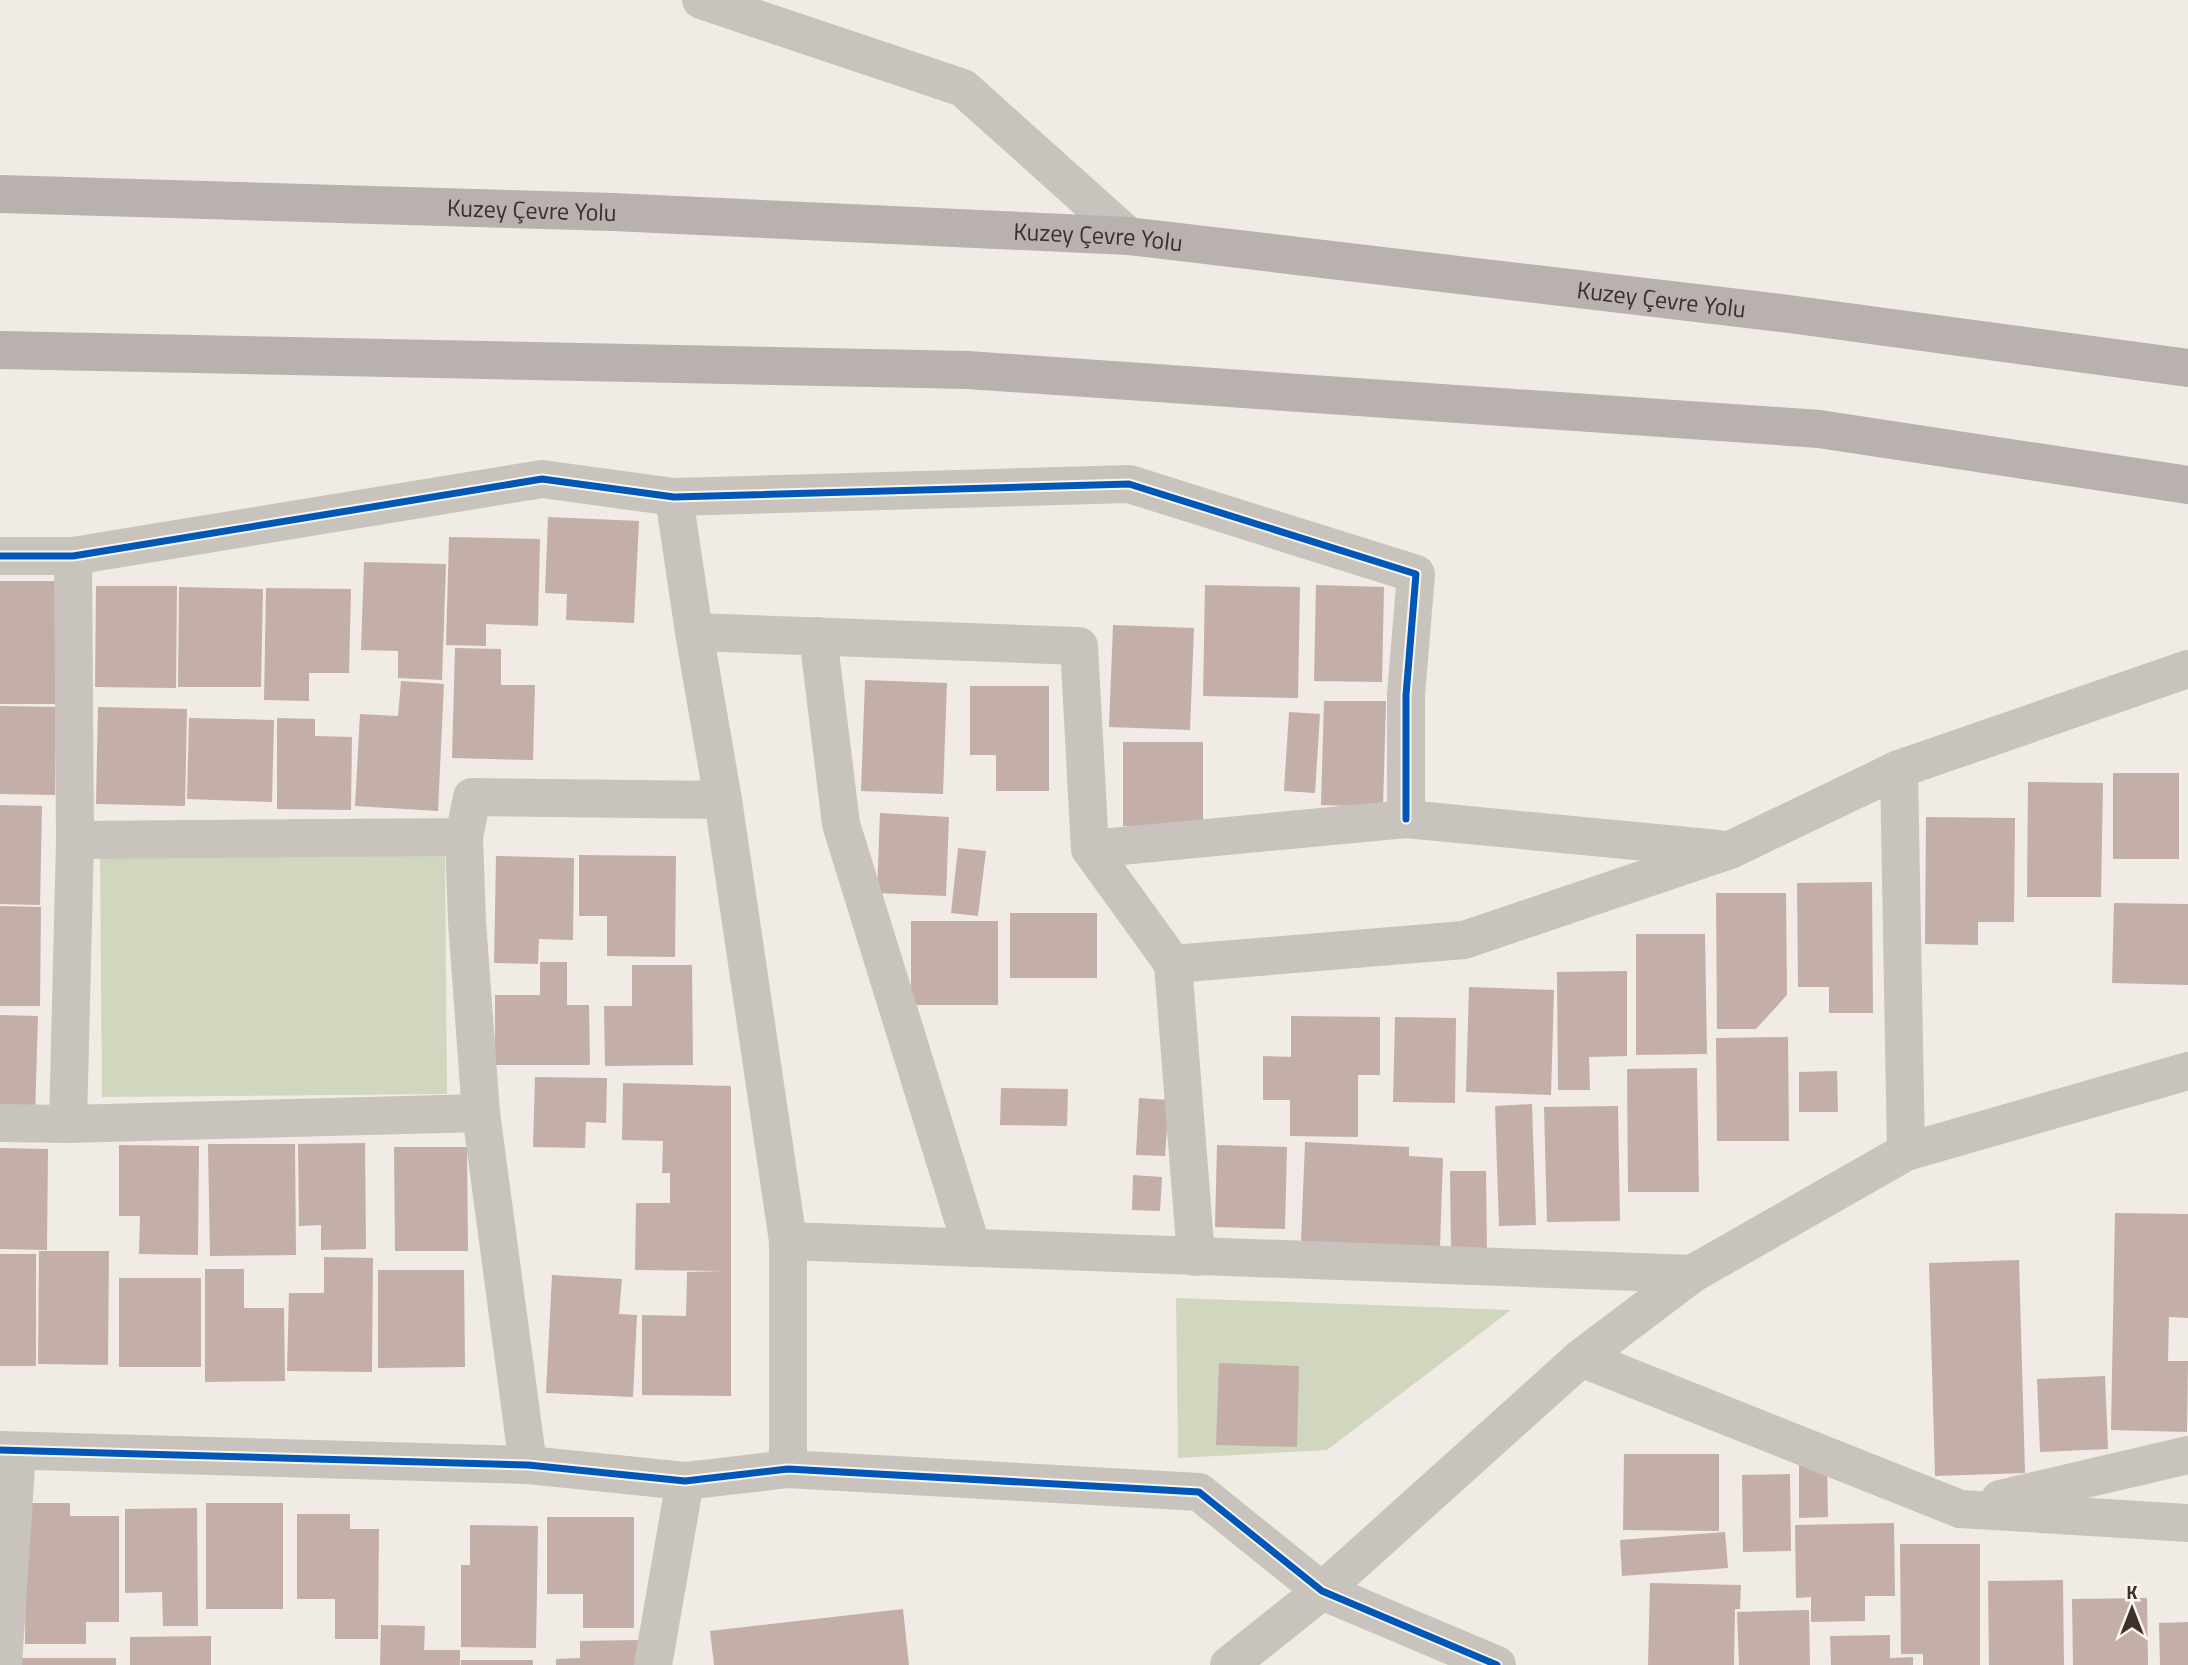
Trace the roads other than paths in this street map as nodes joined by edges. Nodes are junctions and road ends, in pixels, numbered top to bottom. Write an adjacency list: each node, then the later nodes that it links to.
1 (701, 0): 3 (street)
2 (0, 194): 3 (main road, Kuzey Çevre Yolu)
3 (1128, 236): 5 (main road, Kuzey Çevre Yolu)
4 (0, 350): 6 (main road)
5 (2188, 368)
6 (2188, 485)
7 (674, 497): 9 (street); 10 (street); 15 (street)
8 (0, 556): 9 (street)
9 (73, 556): 17 (street)
10 (694, 632): 11 (street); 14 (street)
11 (818, 636): 18 (street); 27 (street)
12 (2188, 669): 13 (street)
13 (1899, 769): 19 (street); 25 (street)
14 (723, 800): 16 (street); 26 (street)
15 (1406, 819): 18 (street); 19 (street)
16 (464, 837): 17 (street); 22 (street)
17 (75, 840): 24 (street)
18 (1090, 849): 20 (street)
19 (1730, 850): 20 (street)
20 (1173, 964): 28 (street)
21 (2188, 1072): 25 (street)
22 (481, 1113): 24 (street); 33 (street)
23 (0, 1123): 24 (street)
24 (68, 1124)
25 (1906, 1152): 29 (street)
26 (788, 1241): 27 (street); 34 (street)
27 (972, 1248): 28 (street)
28 (1196, 1257): 29 (street)
29 (1692, 1274): 30 (street)
30 (1581, 1358): 36 (street); 38 (street)
31 (8, 1450): 33 (street); 39 (street)
32 (2188, 1455): 36 (street)
33 (528, 1465): 35 (street)
34 (788, 1469): 35 (street); 38 (street)
35 (685, 1481): 40 (street)
36 (1960, 1509): 37 (street)
37 (2188, 1523)
38 (1322, 1591): 41 (street); 42 (street)
39 (4, 1665)
40 (653, 1665)
41 (1229, 1665)
42 (1497, 1665)

